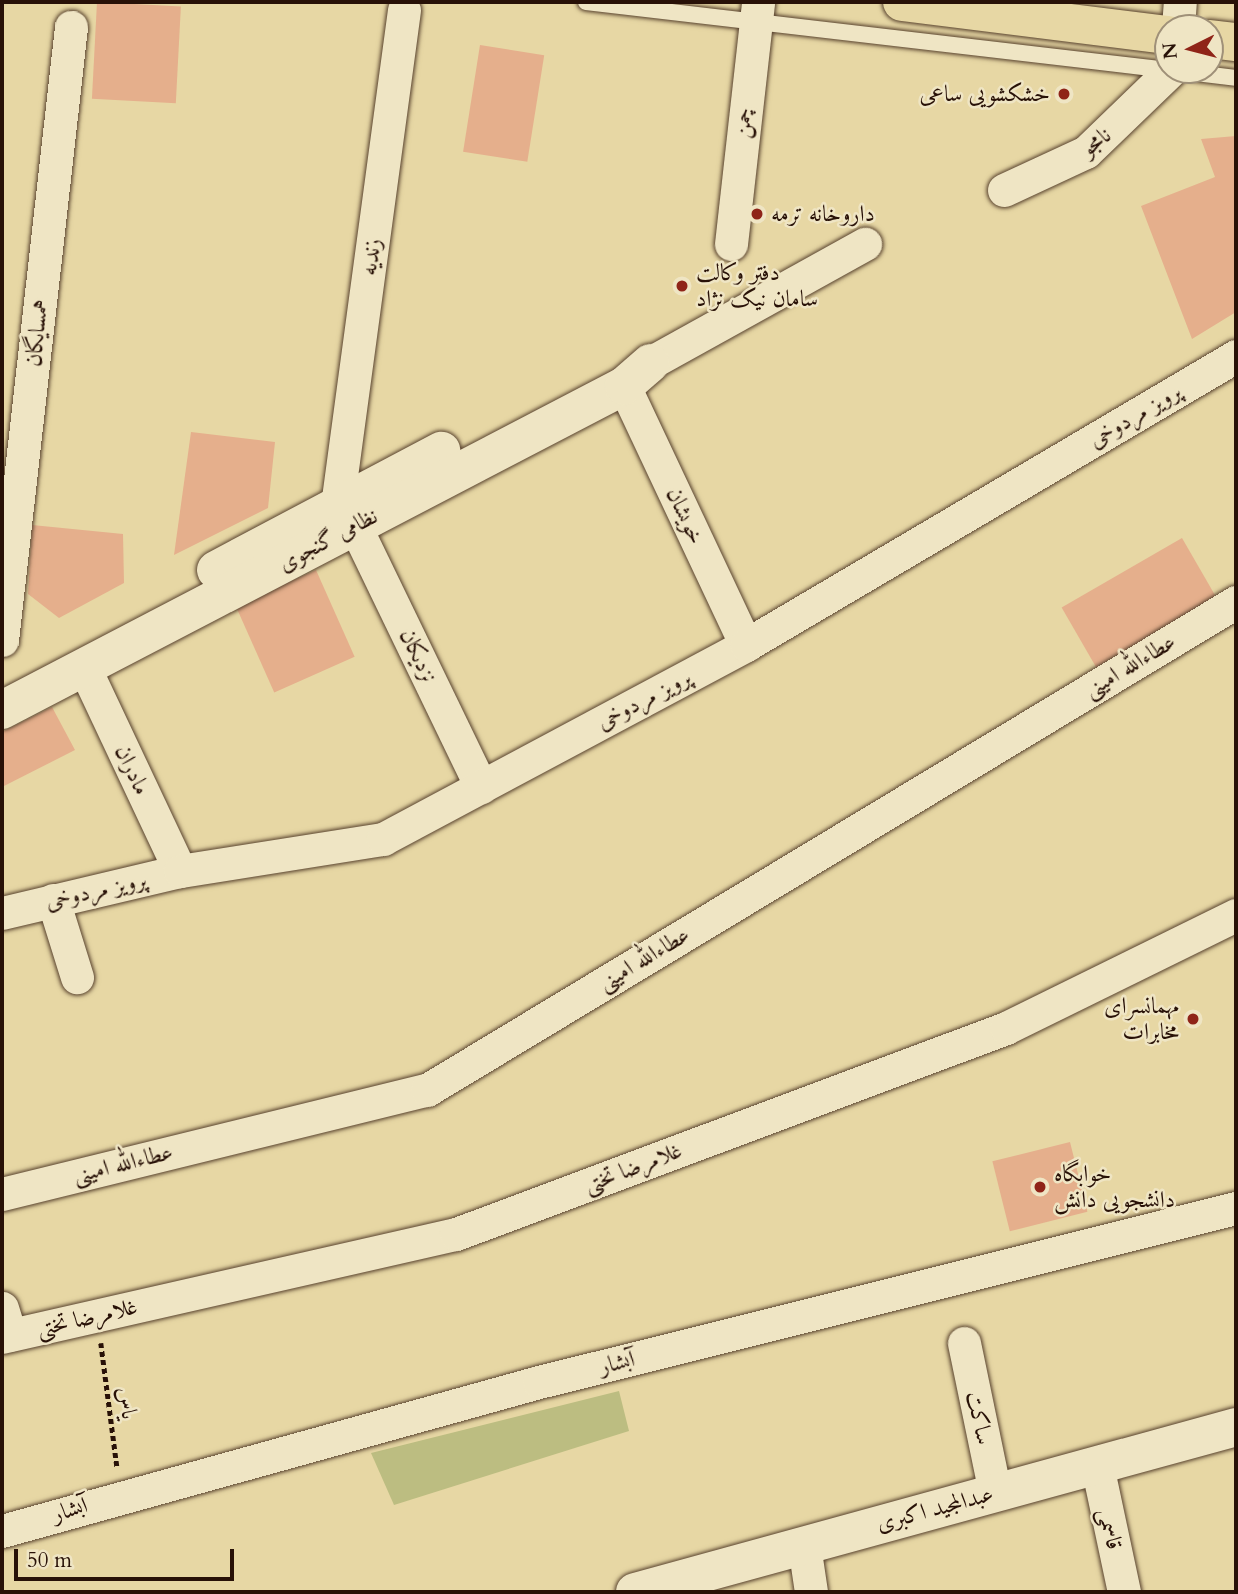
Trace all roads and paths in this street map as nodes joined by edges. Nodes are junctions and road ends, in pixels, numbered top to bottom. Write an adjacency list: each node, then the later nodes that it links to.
1 (586, 2): 5 (lane)
2 (902, 2): 3 (main road)
3 (998, 7): 7 (main road)
4 (404, 10): 15 (street, زندیه)
5 (757, 12): 8 (lane); 11 (street, چمن)
6 (71, 27): 17 (street, همسایگان)
7 (1154, 32)
8 (1154, 68)
9 (1156, 84): 10 (street, نامجو)
10 (1004, 190)
11 (731, 244)
12 (865, 244): 14 (street, نظامی گنجوی)
13 (1236, 356): 18 (street, پرویز مردوخی)
14 (637, 374): 15 (street, نظامی گنجوی); 18 (street, خویشان)
15 (346, 515): 19 (street, نظامی گنجوی); 20 (street, نظامی گنجوی); 21 (street, نزدیکان)
16 (1236, 602): 27 (street, عطاءالله امینی)
17 (2, 639)
18 (746, 645): 21 (street, پرویز مردوخی)
19 (85, 669): 20 (street, نظامی گنجوی); 22 (street, مادران)
20 (4, 699)
21 (481, 787): 22 (street, پرویز مردوخی)
22 (180, 871): 23 (street, پرویز مردوخی)
23 (53, 900): 24 (street, پرویز مردوخی); 26 (street)
24 (2, 913)
25 (1236, 915): 29 (street, غلامرضا تختی)
26 (77, 977)
27 (2, 1194)
28 (1236, 1208): 35 (street, آبشار)
29 (96, 1316): 30 (street, غلامرضا تختی); 35 (path, یاس)
30 (4, 1327)
31 (964, 1343): 34 (street, ساکت)
32 (1236, 1427): 33 (street, عبدالمجید اکبری)
33 (1097, 1465): 34 (street, عبدالمجید اکبری); 40 (street, قاسمی)
34 (995, 1493): 37 (street, عبدالمجید اکبری)
35 (120, 1495): 36 (street, آبشار)
36 (2, 1531)
37 (804, 1545): 38 (street, عبدالمجید اکبری); 39 (street)
38 (635, 1592)
39 (811, 1592)
40 (1124, 1592)

